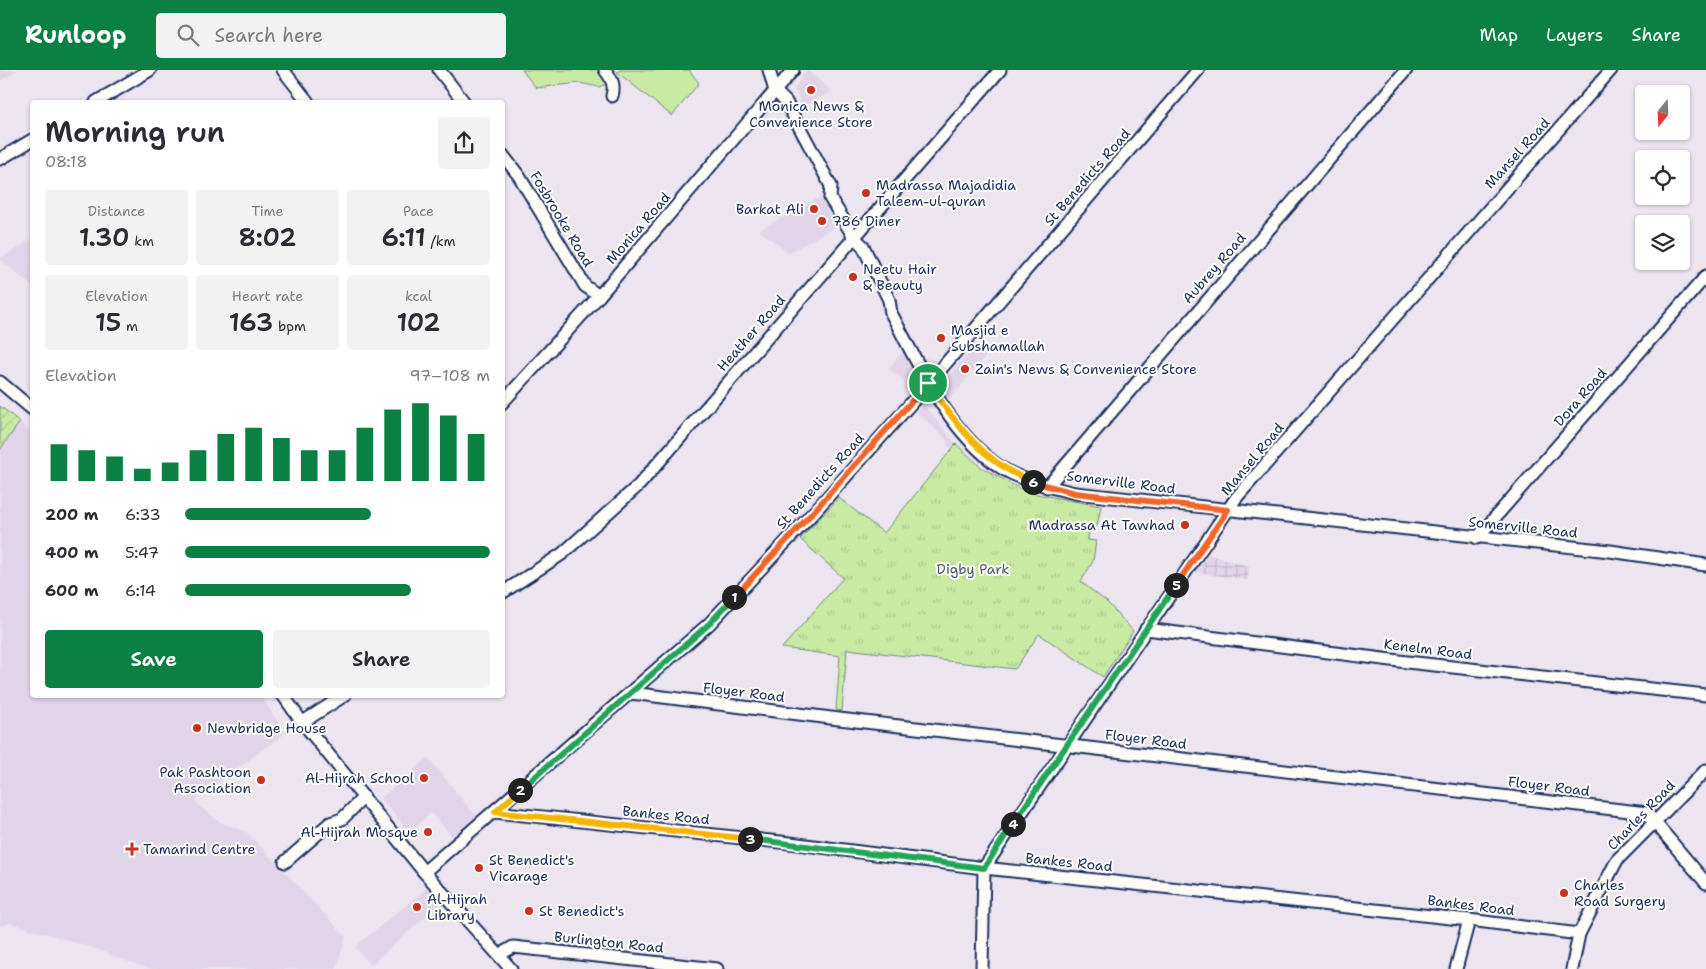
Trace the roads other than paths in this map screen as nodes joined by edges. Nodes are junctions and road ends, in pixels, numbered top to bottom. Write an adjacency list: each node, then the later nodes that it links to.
1 (150, 70): 13 (street)
2 (283, 70): 14 (street)
3 (440, 70): 15 (street)
4 (606, 70): 12 (street)
5 (769, 70): 11 (street, Somerville Road)
6 (793, 70): 11 (street, Monica Road)
7 (1000, 70): 19 (street, Heather Road)
8 (1198, 70): 23 (street, St Benedicts Road)
9 (1406, 70): 26 (street, Aubrey Road)
10 (1611, 70): 27 (street, Mansel Road)
11 (775, 91): 19 (street, Somerville Road); 21 (street, Monica Road)
12 (612, 96)
13 (99, 100)
14 (306, 100)
15 (462, 100)
16 (30, 141): 18 (street)
17 (505, 158): 21 (street, Fosbrooke Road)
18 (0, 159)
19 (854, 237): 23 (street, Somerville Road); 30 (street, Heather Road)
20 (1706, 276): 28 (street, Dora Road)
21 (599, 296): 24 (street, Monica Road)
22 (0, 382): 25 (street)
23 (928, 383): 26 (street, Somerville Road); 32 (street, St Benedicts Road)
24 (505, 398)
25 (30, 407)
26 (1046, 487): 27 (street, Somerville Road)
27 (1228, 510): 28 (street, Somerville Road); 31 (street, Mansel Road)
28 (1477, 538): 29 (street, Somerville Road)
29 (1706, 565)
30 (505, 591)
31 (1146, 629): 33 (street, Kenelm Road); 37 (street, Mansel Road)
32 (631, 693): 37 (street, Floyer Road); 40 (street, St Benedicts Road)
33 (1706, 695)
34 (285, 698): 36 (street)
35 (340, 698): 36 (street)
36 (303, 722): 39 (street)
37 (1066, 745): 41 (street, Floyer Road); 43 (street, Mansel Road)
38 (1706, 770): 41 (street, Charles Road)
39 (364, 798): 42 (street); 44 (street)
40 (495, 812): 43 (street, Bankes Road); 44 (street, St Benedicts Road)
41 (1655, 821): 45 (street); 47 (street, Charles Road)
42 (285, 862)
43 (984, 868): 46 (street, Bankes Road); 51 (street)
44 (424, 872): 48 (street)
45 (1706, 883)
46 (1469, 920): 47 (street, Bankes Road); 52 (street)
47 (1579, 934): 53 (street, Charles Road)
48 (499, 955): 49 (street); 50 (street, Burlington Road)
49 (511, 969)
50 (717, 969)
51 (982, 969)
52 (1456, 969)
53 (1572, 969)

